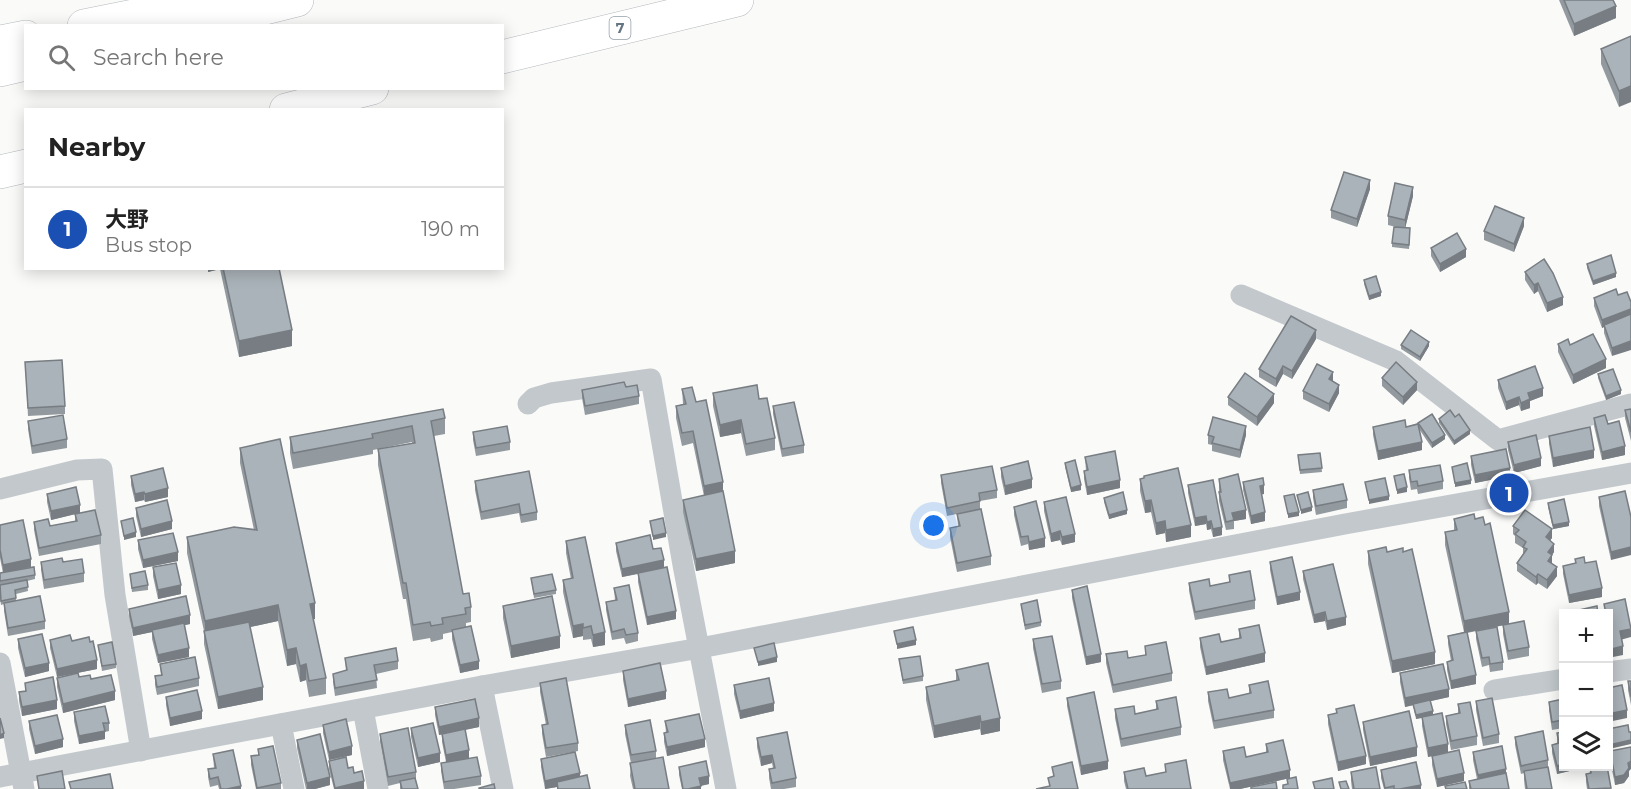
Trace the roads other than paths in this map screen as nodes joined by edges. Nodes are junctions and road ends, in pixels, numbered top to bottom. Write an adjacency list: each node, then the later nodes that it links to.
1 (213, 0): 4 (highway)
2 (297, 0): 5 (highway)
3 (737, 0): 8 (highway, 7)
4 (94, 24)
5 (201, 24)
6 (24, 37): 7 (highway)
7 (0, 42)
8 (504, 57)
9 (24, 64): 10 (highway)
10 (0, 70)
11 (364, 90): 12 (highway)
12 (294, 108)
13 (24, 166): 14 (highway)
14 (0, 172)
15 (1240, 295): 17 (street)
16 (528, 404): 20 (street)
17 (1631, 404)
18 (1631, 473): 20 (street)
19 (0, 489): 29 (street)
20 (700, 648): 25 (street); 35 (street)
21 (0, 663): 31 (street)
22 (1631, 669): 23 (street)
23 (1613, 671)
24 (1559, 681): 26 (street)
25 (482, 686): 27 (street); 34 (street)
26 (1494, 690)
27 (363, 709): 28 (street); 33 (street)
28 (281, 724): 29 (street); 32 (street)
29 (141, 751): 31 (street)
30 (0, 777): 31 (street)
31 (22, 781)
32 (294, 789)
33 (378, 789)
34 (503, 789)
35 (726, 789)

